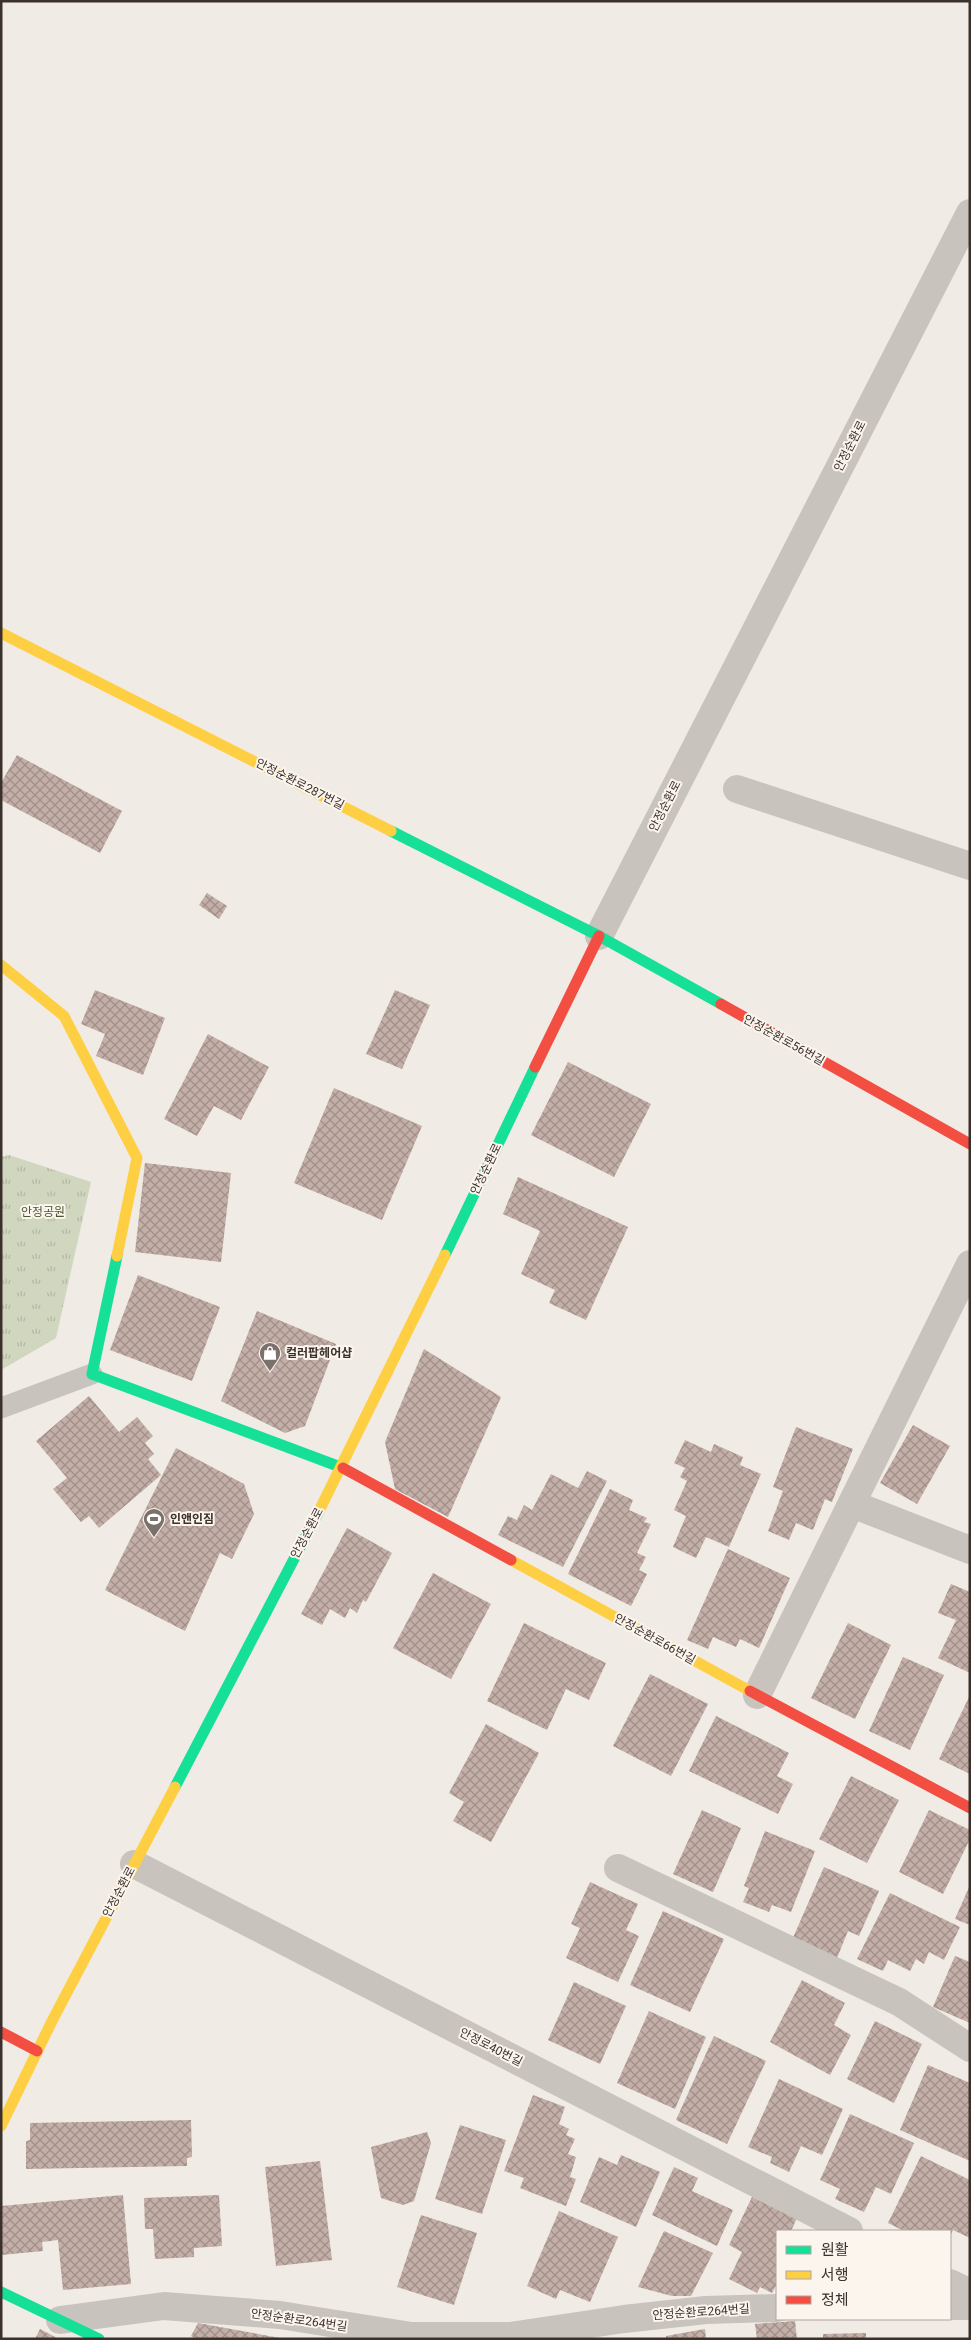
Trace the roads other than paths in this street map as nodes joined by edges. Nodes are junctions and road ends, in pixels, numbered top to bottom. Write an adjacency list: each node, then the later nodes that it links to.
1 (970, 213): 5 (street, 안정순환로)
2 (1, 632): 5 (street, 안정순환로287번길)
3 (737, 789): 4 (street)
4 (970, 866)
5 (599, 936): 7 (street, 안정순환로56번길); 11 (street, 안정순환로)
6 (1, 965): 9 (street)
7 (970, 1144)
8 (970, 1264): 12 (street)
9 (92, 1374): 10 (lane); 11 (street, 안정순환로66번길)
10 (1, 1408)
11 (342, 1467): 14 (street, 안정순환로66번길); 16 (street, 안정순환로)
12 (852, 1504): 13 (street); 14 (street)
13 (970, 1550)
14 (757, 1695): 15 (street, 안정순환로66번길)
15 (970, 1808)
16 (134, 1864): 20 (street, 안정순환로); 22 (street, 안정로40번길)
17 (618, 1868): 19 (street)
18 (1, 2032): 20 (street)
19 (970, 2048)
20 (37, 2051): 21 (street, 안정순환로)
21 (1, 2126)
22 (847, 2230)
23 (951, 2284): 25 (street)
24 (1, 2292): 29 (street)
25 (970, 2293)
26 (951, 2306): 27 (street)
27 (970, 2306)
28 (776, 2308): 29 (street, 안정순환로264번길)
29 (60, 2320): 30 (street)
30 (99, 2339)

